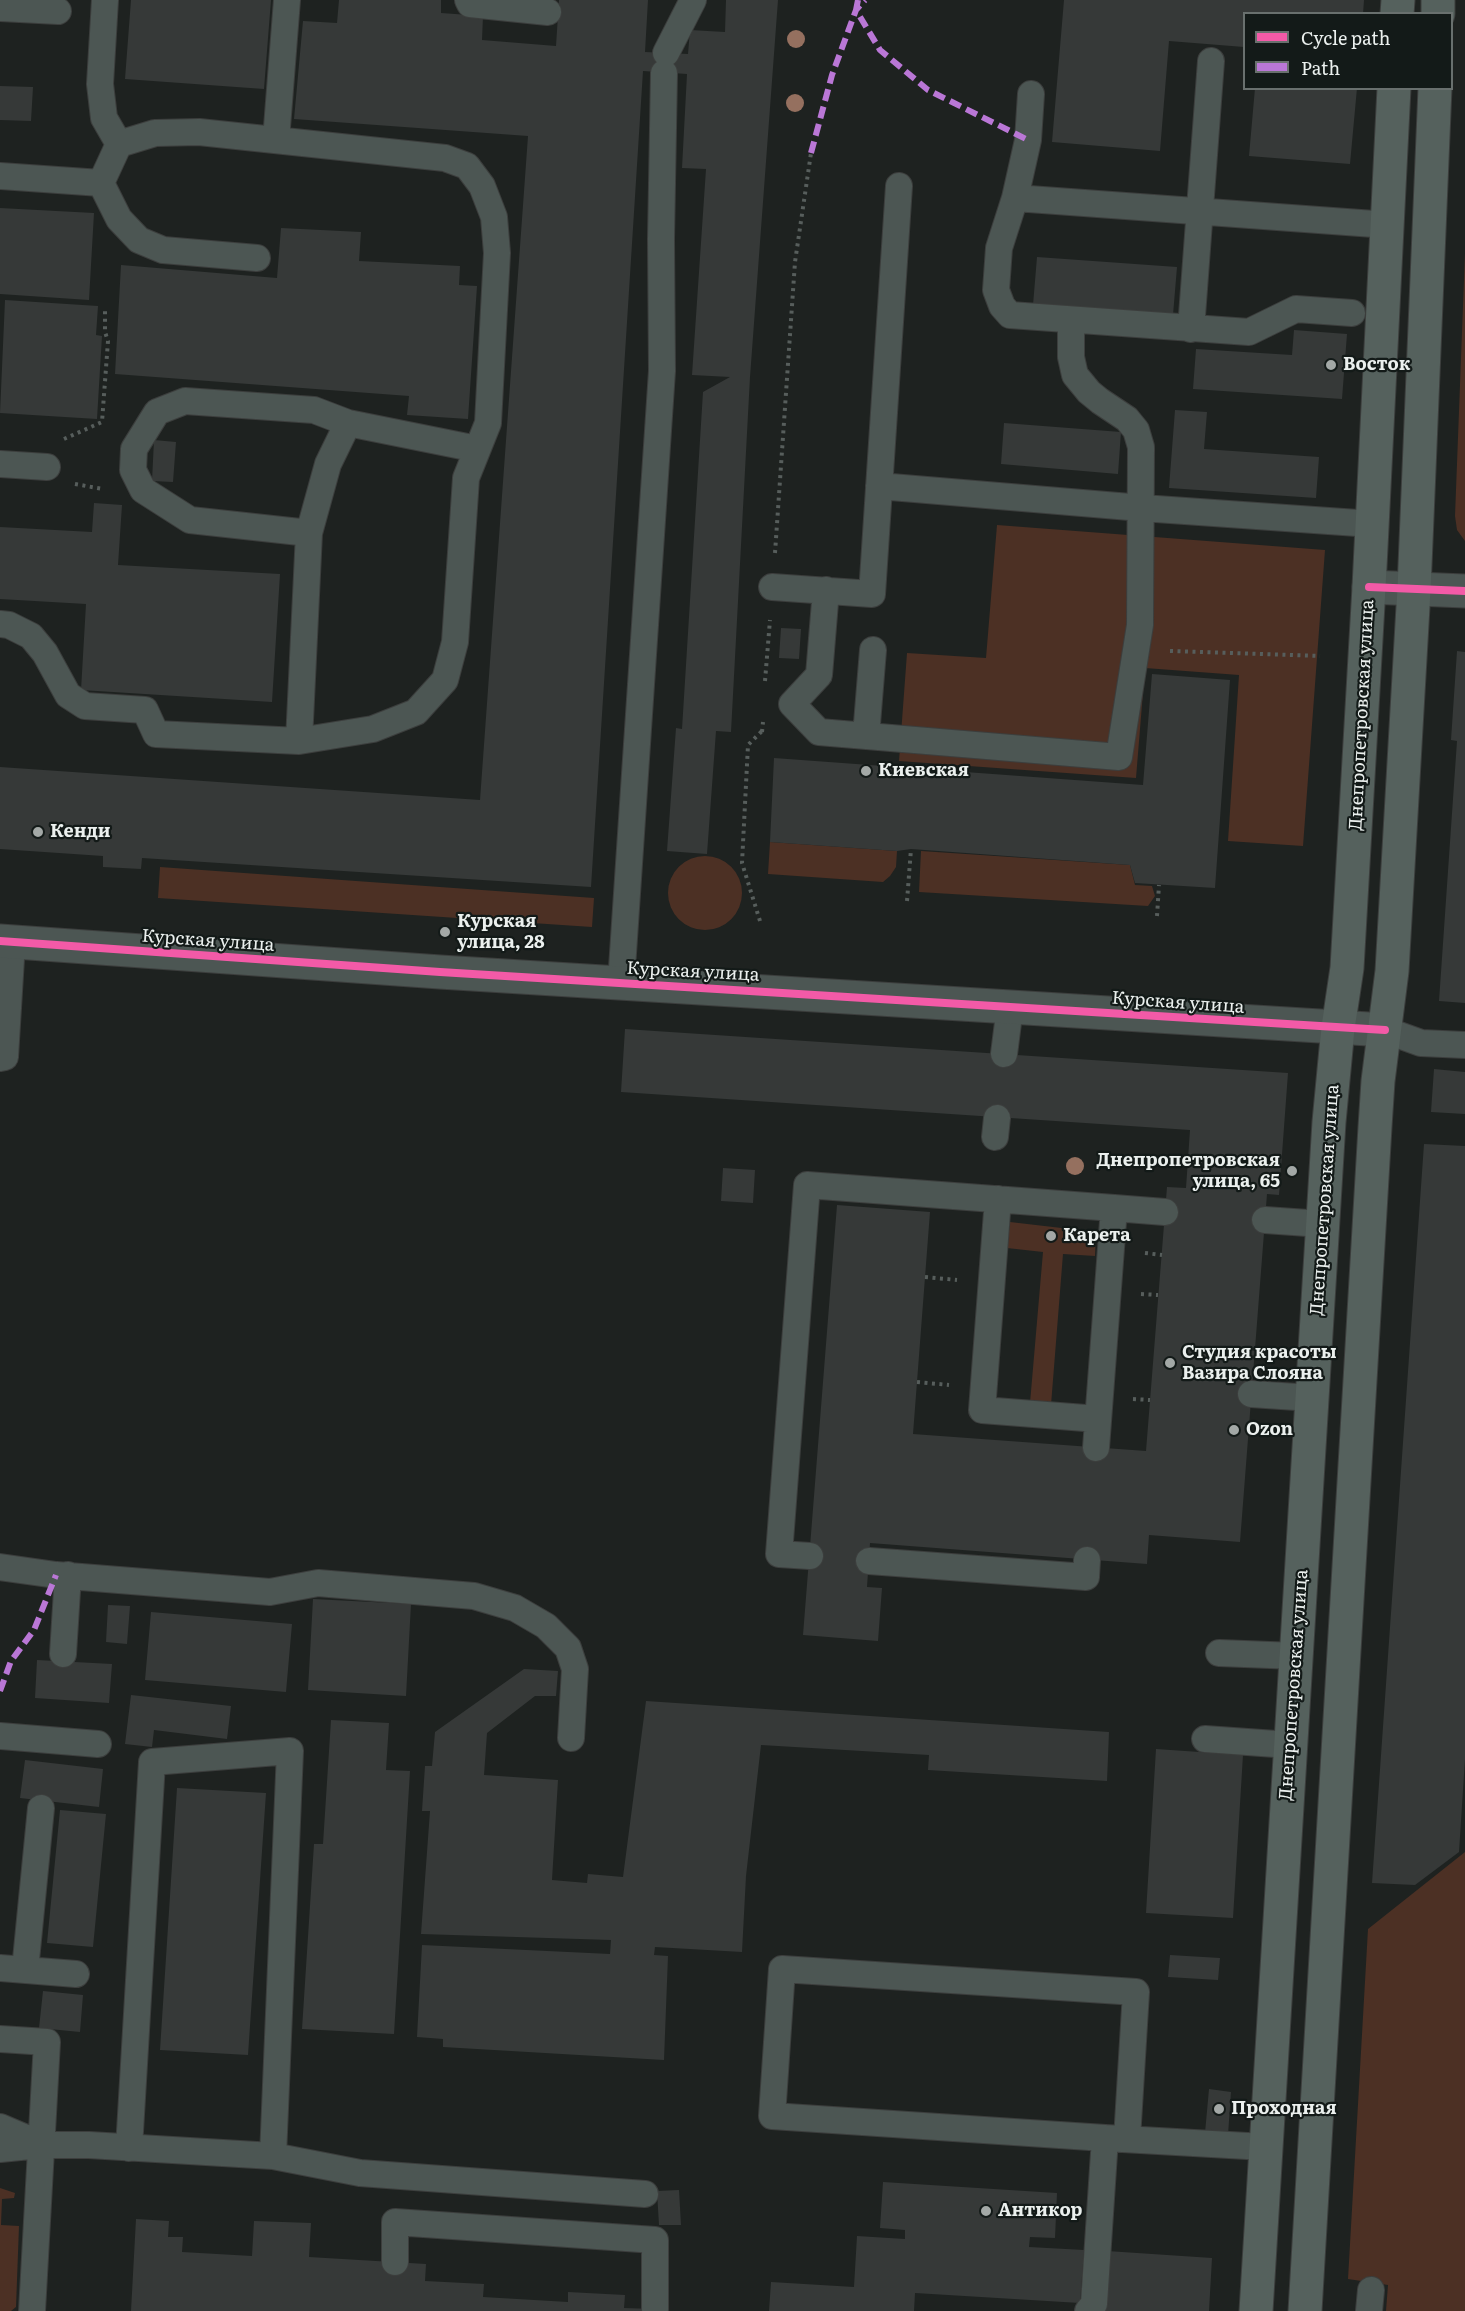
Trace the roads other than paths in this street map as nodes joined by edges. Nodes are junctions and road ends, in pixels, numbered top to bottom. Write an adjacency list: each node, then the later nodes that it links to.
1 (105, 0): 13 (lane)
2 (287, 0): 12 (lane)
3 (468, 0): 7 (lane)
4 (693, 0): 42 (lane)
5 (0, 8): 6 (lane)
6 (58, 10)
7 (548, 12)
8 (1211, 61): 18 (lane)
9 (1394, 90): 19 (main road, Днепропетровская улица)
10 (1435, 90): 34 (main road)
11 (1031, 94): 17 (lane)
12 (276, 140): 13 (lane); 25 (lane)
13 (119, 144): 15 (lane)
14 (0, 176): 15 (lane)
15 (101, 183): 20 (lane)
16 (899, 186): 28 (lane)
17 (1015, 198): 18 (lane); 22 (lane)
18 (1200, 212): 19 (lane); 23 (lane)
19 (1388, 225): 30 (main road, Днепропетровская улица)
20 (257, 258)
21 (1352, 313): 23 (lane)
22 (1071, 321): 23 (lane); 29 (lane)
23 (1191, 329)
24 (348, 423): 25 (lane); 31 (lane); 31 (lane)
25 (477, 448): 40 (lane)
26 (0, 464): 27 (lane)
27 (47, 467)
28 (879, 486): 29 (lane); 35 (lane)
29 (1142, 508): 30 (lane); 39 (lane)
30 (1372, 524): 33 (main road, Днепропетровская улица)
31 (309, 533): 40 (lane)
32 (772, 587): 35 (lane)
33 (1369, 587): 34 (street); 44 (main road, Днепропетровская улица)
34 (1414, 589): 36 (street); 45 (main road)
35 (826, 590): 39 (lane)
36 (1465, 591)
37 (0, 624): 40 (lane)
38 (873, 650): 39 (lane)
39 (866, 736)
40 (299, 741)
41 (6, 942): 42 (street, Курская улица); 48 (lane)
42 (621, 983): 43 (street, Курская улица)
43 (1010, 1007): 44 (street, Курская улица); 47 (lane)
44 (1338, 1028): 45 (street, Курская улица); 53 (main road, Днепропетровская улица)
45 (1385, 1030): 46 (lane); 88 (main road)
46 (1465, 1045)
47 (1004, 1054)
48 (0, 1058)
49 (998, 1199): 50 (lane); 56 (lane); 58 (lane)
50 (1114, 1208): 51 (lane); 56 (lane)
51 (1165, 1212)
52 (1265, 1220): 53 (lane)
53 (1322, 1224): 55 (main road, Днепропетровская улица)
54 (1251, 1394): 55 (lane)
55 (1312, 1398): 65 (main road, Днепропетровская улица)
56 (1098, 1419): 57 (lane)
57 (1096, 1448)
58 (810, 1556)
59 (1087, 1560): 60 (lane)
60 (869, 1561)
61 (0, 1567): 62 (lane)
62 (68, 1575): 64 (lane); 67 (lane)
63 (1219, 1653): 65 (lane)
64 (63, 1654)
65 (1296, 1656): 70 (main road, Днепропетровская улица)
66 (0, 1736): 69 (lane)
67 (571, 1738)
68 (1205, 1739): 70 (lane)
69 (98, 1744)
70 (1290, 1745): 78 (main road, Днепропетровская улица)
71 (41, 1808): 72 (lane)
72 (13, 1969): 73 (lane)
73 (76, 1974)
74 (0, 2039): 77 (lane)
75 (0, 2127): 77 (lane)
76 (1116, 2138): 76 (lane); 78 (lane); 86 (lane)
77 (40, 2145): 79 (lane); 80 (lane); 85 (lane)
78 (1265, 2147): 87 (main road, Днепропетровская улица)
79 (129, 2148): 81 (lane); 81 (lane)
80 (0, 2149)
81 (273, 2156): 82 (lane)
82 (645, 2193)
83 (395, 2262): 84 (lane)
84 (655, 2309)
85 (32, 2311)
86 (1088, 2311)
87 (1256, 2311)
88 (1305, 2311)

